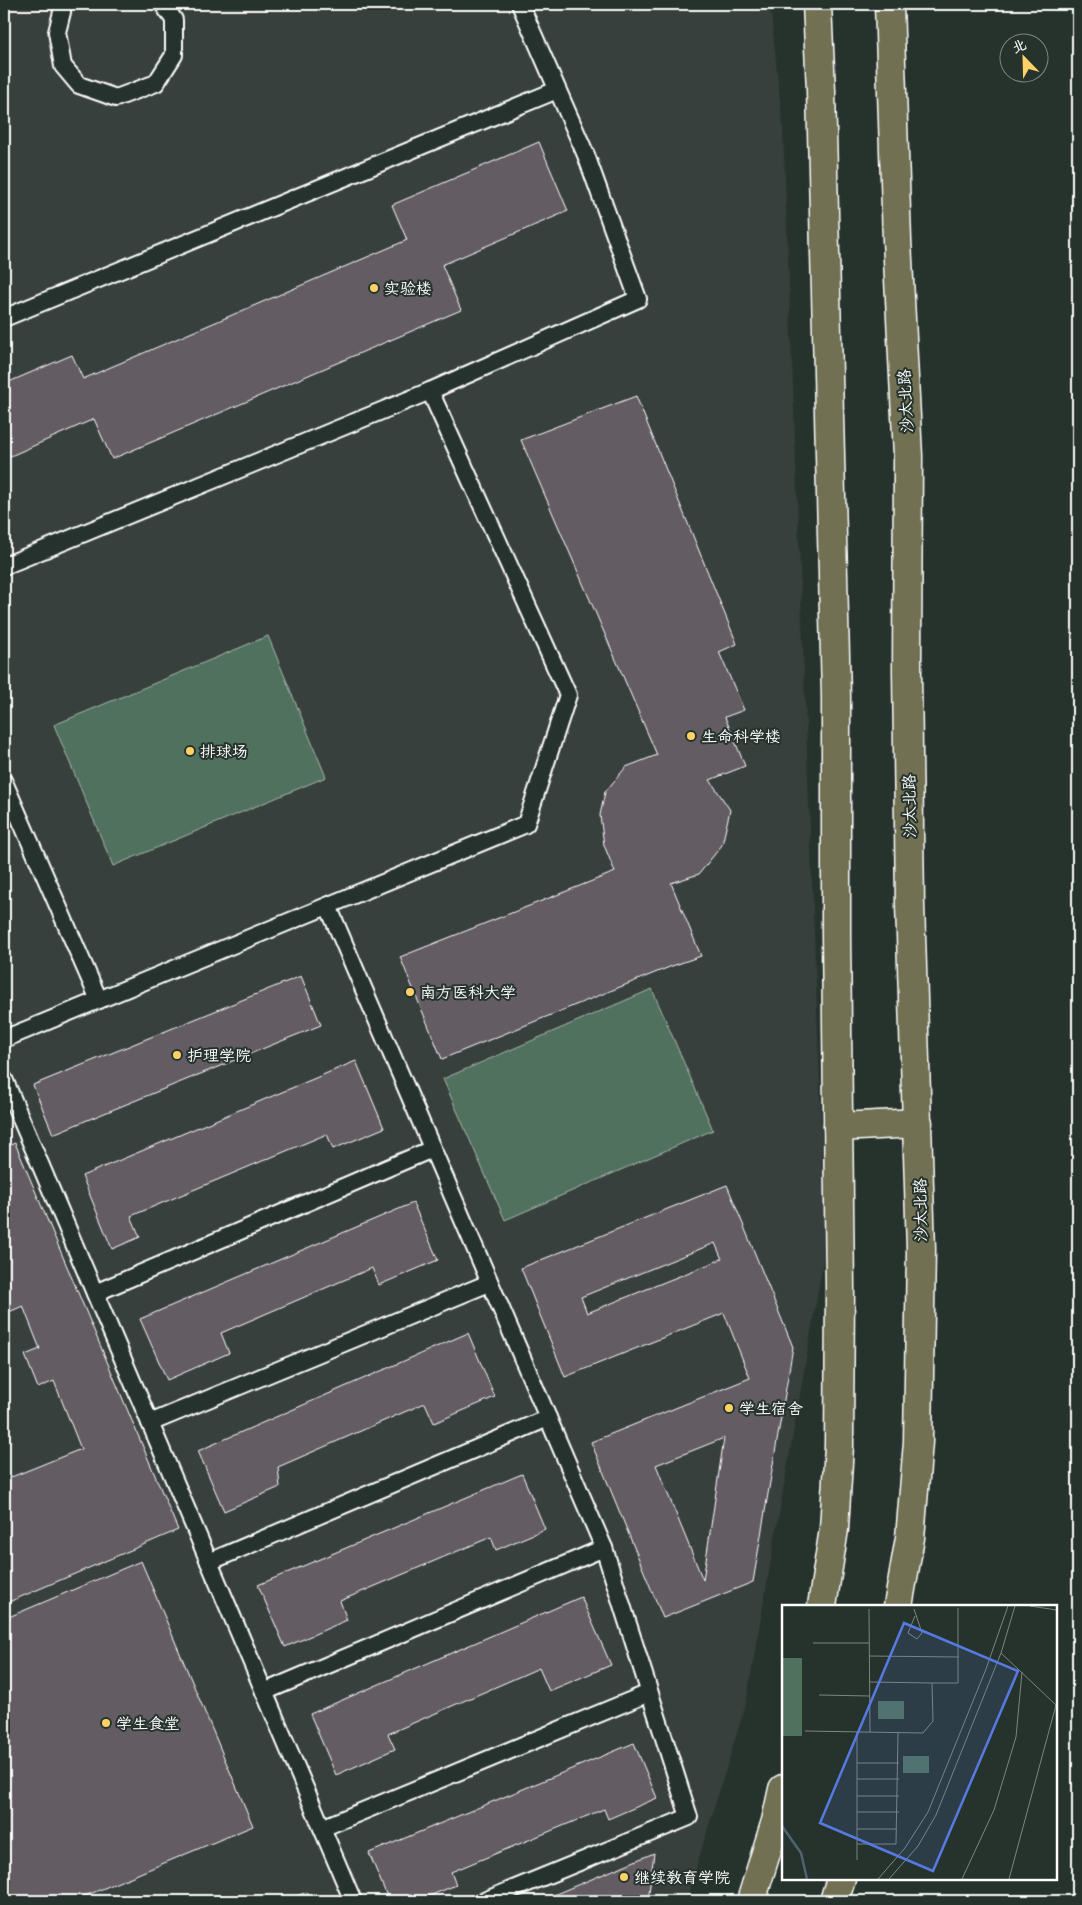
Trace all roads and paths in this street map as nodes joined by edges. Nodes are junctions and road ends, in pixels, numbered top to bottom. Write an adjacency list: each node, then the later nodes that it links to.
1 (62, 4): 2 (lane)
2 (162, 4)
3 (520, 4): 6 (lane)
4 (817, 4): 16 (main road)
5 (889, 4): 15 (main road, 沙太北路)
6 (557, 90): 7 (lane); 8 (lane)
7 (4, 318)
8 (430, 391): 9 (lane); 11 (lane)
9 (4, 566)
10 (4, 782): 12 (lane)
11 (328, 906): 12 (lane); 17 (lane)
12 (99, 1000): 13 (lane)
13 (4, 1039)
14 (4, 1079): 19 (lane)
15 (918, 1123): 16 (main road); 25 (main road, 沙太北路)
16 (838, 1127): 24 (main road)
17 (432, 1149): 18 (lane); 19 (lane)
18 (489, 1283): 20 (lane); 21 (lane)
19 (94, 1293): 21 (lane)
20 (548, 1418): 22 (lane); 23 (lane)
21 (150, 1423): 23 (lane)
22 (604, 1548): 26 (lane); 27 (lane)
23 (209, 1562): 26 (lane)
24 (822, 1605)
25 (898, 1605)
26 (264, 1692): 29 (lane)
27 (649, 1692): 29 (lane); 32 (lane)
28 (782, 1794): 33 (main road)
29 (322, 1828): 31 (lane)
30 (840, 1880): 34 (main road)
31 (353, 1901)
32 (484, 1901)
33 (752, 1901)
34 (834, 1901)

